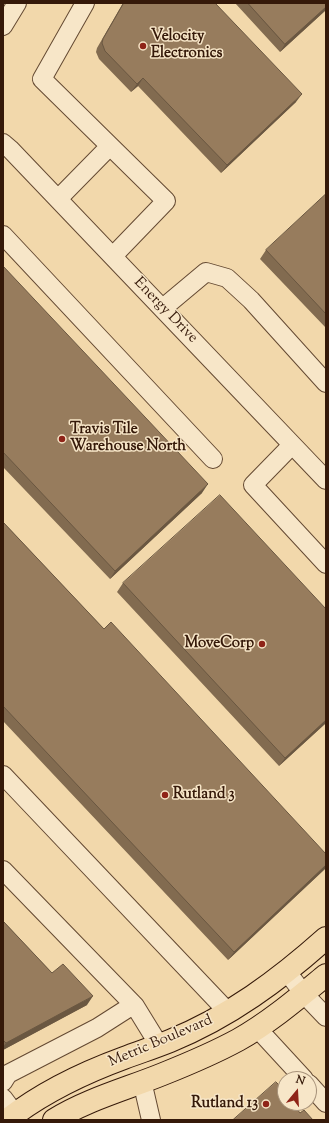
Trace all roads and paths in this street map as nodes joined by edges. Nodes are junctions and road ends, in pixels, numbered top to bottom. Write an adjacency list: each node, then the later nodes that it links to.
1 (17, 3): 3 (street)
2 (85, 3): 5 (street)
3 (3, 26)
4 (3, 143): 6 (street, Energy Drive)
5 (110, 146): 6 (street); 8 (street)
6 (58, 199): 8 (street, Energy Drive)
7 (3, 235): 12 (street)
8 (113, 256): 9 (street, Energy Drive)
9 (163, 308): 10 (street); 11 (street, Energy Drive)
10 (326, 383)
11 (292, 445): 13 (street, Energy Drive); 14 (street)
12 (213, 459)
13 (326, 480)
14 (326, 564)
15 (3, 775): 22 (street)
16 (3, 870): 21 (street)
17 (326, 938): 18 (main road, Metric Boulevard)
18 (287, 972): 20 (street); 22 (main road, Metric Boulevard)
19 (326, 975): 20 (main road, Metric Boulevard)
20 (304, 994): 23 (street); 24 (main road, Metric Boulevard)
21 (133, 1005): 25 (street); 28 (street)
22 (228, 1012): 24 (main road); 25 (main road, Metric Boulevard)
23 (326, 1017)
24 (250, 1032): 26 (street); 27 (main road, Metric Boulevard)
25 (159, 1045): 31 (main road, Metric Boulevard)
26 (295, 1071)
27 (142, 1081): 32 (main road, Metric Boulevard); 33 (street)
28 (3, 1082)
29 (317, 1093): 30 (street)
30 (326, 1103)
31 (8, 1111)
32 (54, 1120)
33 (151, 1120)

